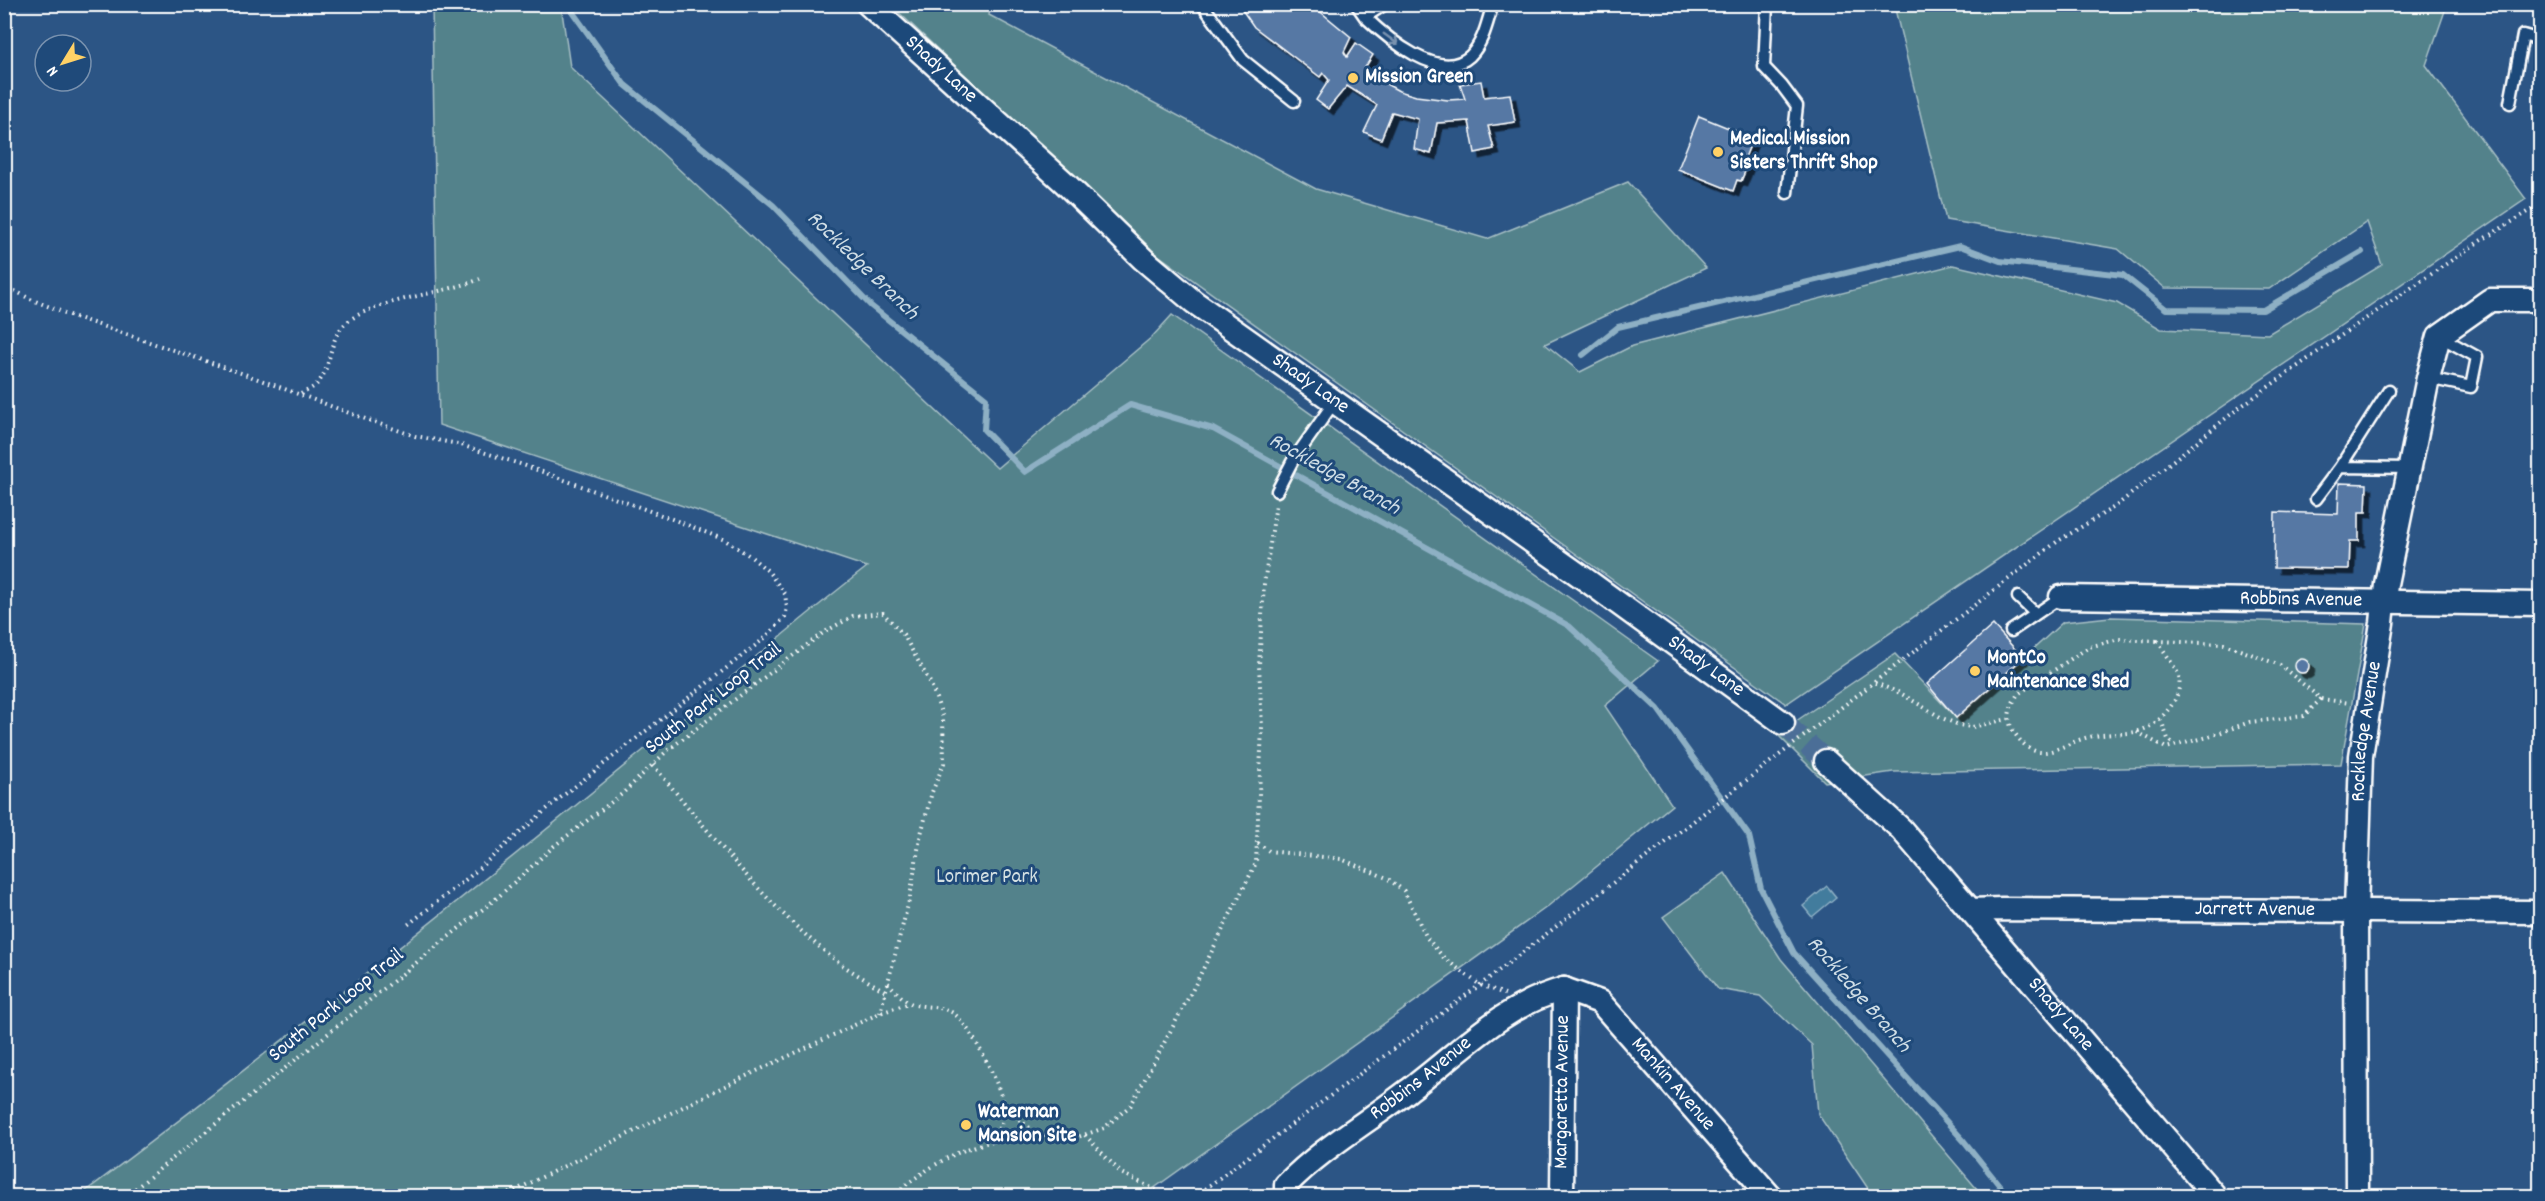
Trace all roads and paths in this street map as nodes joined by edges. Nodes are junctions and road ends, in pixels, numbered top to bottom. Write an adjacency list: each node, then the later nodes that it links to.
1 (868, 4): 20 (street, Shady Lane)
2 (1202, 4): 9 (lane)
3 (1356, 4): 7 (lane)
4 (1385, 4): 7 (lane)
5 (1493, 4): 7 (lane, one-way to 5)
6 (1767, 4): 11 (lane)
7 (1365, 16)
8 (2541, 40): 10 (lane)
9 (1294, 101)
10 (2510, 103)
11 (1787, 193)
12 (2541, 205): 32 (path)
13 (480, 279): 19 (path)
14 (4, 285): 19 (path)
15 (2541, 300): 16 (street)
16 (2439, 336): 17 (street, Rockledge Avenue); 17 (lane)
17 (2427, 378): 22 (street, Rockledge Avenue)
18 (2389, 390): 21 (lane)
19 (301, 394): 46 (path)
20 (1335, 401): 23 (lane); 37 (street, Shady Lane)
21 (2340, 467): 22 (lane); 24 (lane)
22 (2409, 468): 27 (street, Rockledge Avenue)
23 (1277, 491): 42 (path)
24 (2316, 499)
25 (2018, 597): 29 (lane)
26 (2061, 597): 27 (street, Robbins Avenue); 29 (lane)
27 (2384, 603): 28 (street, Robbins Avenue); 34 (street, Rockledge Avenue)
28 (2541, 604)
29 (2036, 614): 30 (lane)
30 (2012, 631)
31 (2158, 641): 33 (path); 35 (path); 36 (path)
32 (1874, 683): 35 (path); 48 (path)
33 (2321, 699): 34 (path); 39 (path)
34 (2369, 706): 44 (street, Rockledge Avenue)
35 (2008, 719): 38 (path)
36 (2161, 720): 38 (path); 39 (path)
37 (1783, 723)
38 (2137, 732): 39 (path)
39 (2174, 746)
40 (1826, 760): 43 (street, Shady Lane)
41 (653, 765): 47 (path, South Park Loop Trail); 50 (path); 59 (path, South Park Loop Trail)
42 (1257, 842): 48 (path); 56 (path)
43 (1970, 910): 44 (street, Jarrett Avenue); 66 (street, Shady Lane)
44 (2356, 911): 45 (street, Jarrett Avenue); 67 (street, Rockledge Avenue)
45 (2541, 912)
46 (405, 927)
47 (887, 982): 50 (path, South Park Loop Trail); 51 (path)
48 (1480, 985): 52 (path); 63 (path)
49 (1564, 989): 52 (street, Robbins Avenue); 64 (street, Margaretta Avenue); 65 (street, Mankin Avenue)
50 (885, 992): 53 (path, South Park Loop Trail)
51 (910, 1003): 53 (path); 54 (path)
52 (1519, 1007): 58 (street, Robbins Avenue)
53 (879, 1013): 60 (path)
54 (1005, 1108): 55 (path); 57 (path)
55 (1036, 1133): 56 (path); 57 (path)
56 (1085, 1134): 62 (path)
57 (989, 1143): 61 (path)
58 (1286, 1191)
59 (126, 1197)
60 (504, 1197)
61 (892, 1197)
62 (1168, 1197)
63 (1196, 1197)
64 (1562, 1197)
65 (1770, 1197)
66 (2215, 1197)
67 (2357, 1197)

